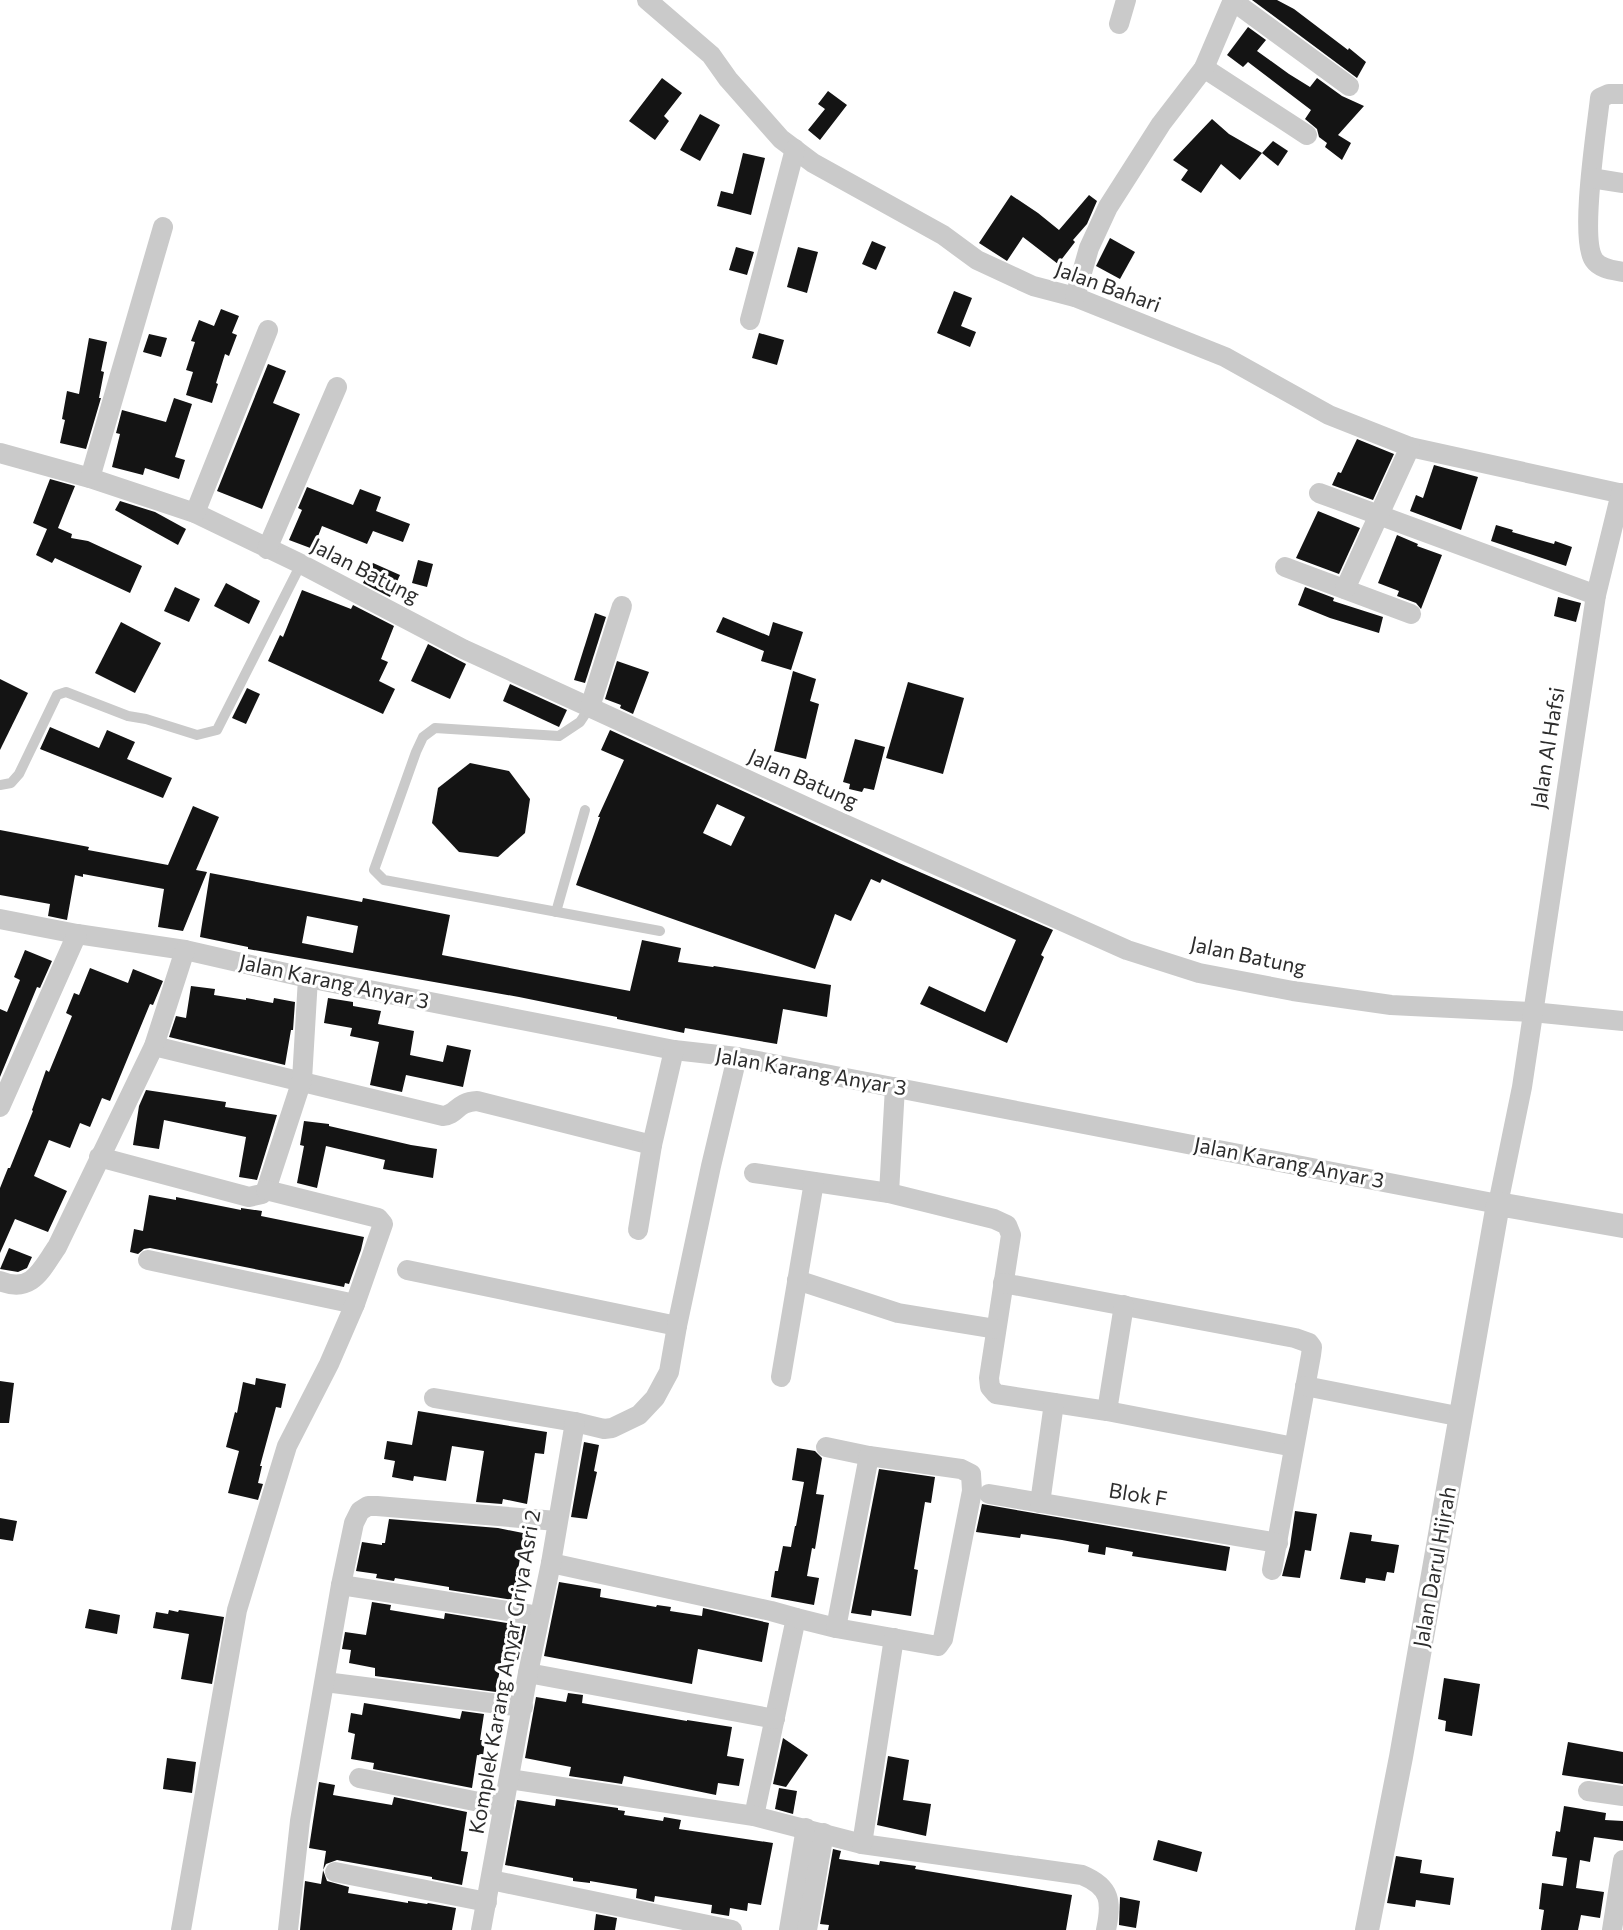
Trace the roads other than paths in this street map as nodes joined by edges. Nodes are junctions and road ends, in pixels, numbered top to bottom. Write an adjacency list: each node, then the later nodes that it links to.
1 (647, 0): 9 (street, Jalan Bahari)
2 (1126, 0): 4 (street)
3 (1233, 1): 5 (street); 6 (street)
4 (1119, 24)
5 (1204, 68): 8 (street); 14 (street)
6 (1349, 86)
7 (1623, 94): 10 (street)
8 (1307, 135)
9 (795, 149): 14 (street, Jalan Bahari); 15 (street)
10 (1591, 178): 11 (street); 13 (street)
11 (1623, 183)
12 (163, 227): 20 (street)
13 (1623, 272)
14 (1075, 297): 18 (street, Jalan Bahari)
15 (750, 320)
16 (268, 330): 23 (street)
17 (337, 387): 25 (street)
18 (1410, 447): 22 (street, Jalan Bahari); 24 (street)
19 (0, 453): 20 (street, Jalan Batung)
20 (90, 478): 23 (street, Jalan Batung)
21 (1319, 493): 24 (street)
22 (1622, 493): 29 (street, Jalan Al Hafsi)
23 (195, 513): 25 (street, Jalan Batung)
24 (1379, 514): 28 (street); 29 (street)
25 (267, 549): 26 (street, Jalan Batung)
26 (301, 564): 32 (street, Jalan Batung); 33 (lane)
27 (1285, 567): 28 (street)
28 (1345, 589): 31 (street)
29 (1596, 595): 41 (street, Jalan Al Hafsi)
30 (622, 606): 32 (street)
31 (1412, 614)
32 (590, 707): 35 (lane); 41 (street, Jalan Batung)
33 (0, 785)
34 (585, 810): 35 (lane)
35 (556, 912): 37 (lane)
36 (0, 919): 38 (street, Jalan Karang Anyar 3)
37 (660, 931)
38 (77, 934): 39 (street, Jalan Karang Anyar 3); 48 (street)
39 (185, 950): 40 (street, Jalan Karang Anyar 3); 43 (street)
40 (308, 978): 44 (street, Jalan Karang Anyar 3); 46 (street)
41 (1532, 1012): 42 (street, Jalan Batung); 55 (street, Jalan Al Hafsi)
42 (1623, 1021)
43 (154, 1046): 46 (street); 50 (street)
44 (674, 1050): 45 (street, Jalan Karang Anyar 3); 49 (street)
45 (737, 1057): 47 (street, Jalan Karang Anyar 3); 65 (street)
46 (302, 1080): 49 (street); 53 (street)
47 (895, 1087): 54 (street); 55 (street, Jalan Karang Anyar 3)
48 (0, 1107)
49 (652, 1145): 57 (street)
50 (99, 1157): 53 (street); 61 (street)
51 (754, 1173): 52 (street)
52 (814, 1182): 54 (street); 60 (street)
53 (266, 1190): 63 (street)
54 (889, 1193): 62 (street)
55 (1498, 1204): 56 (street, Jalan Karang Anyar 3); 72 (street, Jalan Darul Hijrah)
56 (1623, 1226)
57 (638, 1230)
58 (148, 1260): 63 (street)
59 (407, 1270): 65 (street)
60 (798, 1280): 66 (street); 67 (street)
61 (0, 1281)
62 (1003, 1283): 64 (street); 66 (street)
63 (355, 1304): 104 (street)
64 (1124, 1305): 68 (street); 71 (street)
65 (677, 1326): 73 (street)
66 (996, 1329): 70 (street)
67 (781, 1377)
68 (1305, 1386): 72 (street); 74 (street)
69 (434, 1398): 73 (street)
70 (1054, 1403): 71 (street); 78 (street)
71 (1107, 1411): 74 (street)
72 (1462, 1418): 111 (street, Jalan Darul Hijrah)
73 (575, 1422): 79 (street, Komplek Karang Anyar Griya Asri 2)
74 (1294, 1446): 80 (street)
75 (826, 1447): 76 (street)
76 (869, 1456): 86 (street); 87 (street)
77 (989, 1494): 78 (street, Blok F)
78 (1040, 1503): 80 (street, Blok F)
79 (557, 1521): 81 (street, Komplek Karang Anyar Griya Asri 2); 83 (street)
80 (1278, 1543): 82 (street)
81 (551, 1563): 84 (street, Komplek Karang Anyar Griya Asri 2); 85 (street)
82 (1272, 1570)
83 (341, 1585): 84 (street); 89 (street)
84 (539, 1616): 88 (street, Komplek Karang Anyar Griya Asri 2)
85 (796, 1618): 86 (street); 91 (street)
86 (836, 1629): 87 (street)
87 (894, 1638): 99 (street)
88 (528, 1673): 90 (street, Komplek Karang Anyar Griya Asri 2); 91 (street)
89 (325, 1682): 90 (street); 105 (street)
90 (523, 1707): 93 (street, Komplek Karang Anyar Griya Asri 2)
91 (775, 1719): 97 (street)
92 (359, 1778): 96 (street)
93 (509, 1779): 96 (street, Komplek Karang Anyar Griya Asri 2); 97 (street)
94 (1588, 1791): 95 (street)
95 (1623, 1796)
96 (504, 1807): 102 (street, Komplek Karang Anyar Griya Asri 2)
97 (754, 1816): 98 (street)
98 (815, 1830): 99 (street); 108 (street); 109 (street)
99 (862, 1844): 110 (street)
100 (1623, 1860): 112 (street)
101 (335, 1872): 103 (street)
102 (491, 1880): 103 (street, Komplek Karang Anyar Griya Asri 2); 107 (street)
103 (487, 1902): 106 (street, Komplek Karang Anyar Griya Asri 2)
104 (181, 1930)
105 (288, 1930)
106 (481, 1930)
107 (732, 1930)
108 (789, 1930)
109 (807, 1930)
110 (1106, 1930)
111 (1366, 1930)
112 (1612, 1930)

